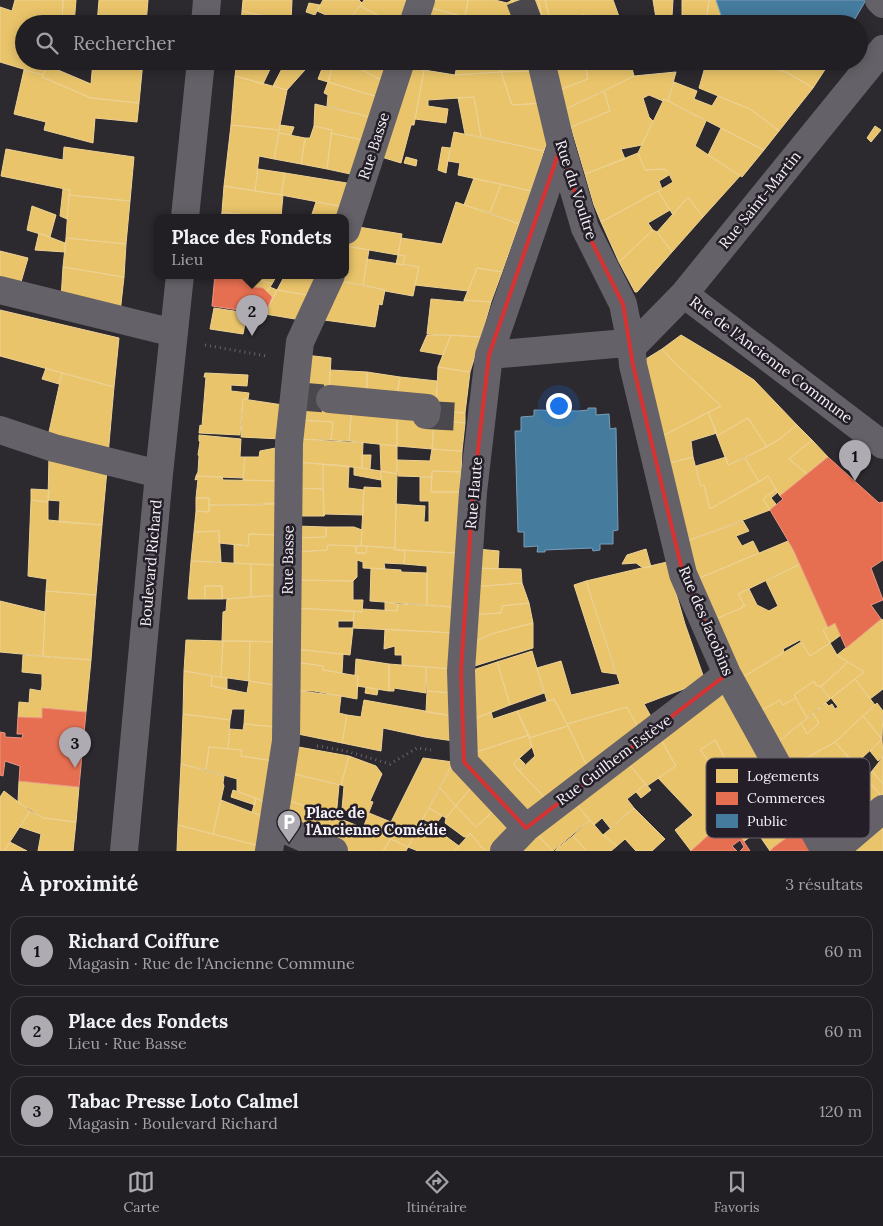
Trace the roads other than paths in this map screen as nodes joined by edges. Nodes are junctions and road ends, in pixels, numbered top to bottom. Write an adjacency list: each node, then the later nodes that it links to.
1 (207, 0): 5 (street)
2 (421, 0): 6 (street)
3 (879, 0): 4 (street)
4 (883, 4)
5 (205, 15)
6 (416, 15)
7 (883, 49): 8 (street, Rue Saint-Martin)
8 (868, 67)
9 (200, 70): 14 (street)
10 (398, 70): 15 (street, Rue Basse)
11 (542, 70): 13 (street, Rue du Voultre)
12 (866, 70): 19 (street, Rue Saint-Martin)
13 (561, 146): 21 (street, Rue du Voultre); 22 (street, Rue Haute)
14 (185, 214)
15 (349, 221)
16 (180, 279): 20 (street, Boulevard Richard)
17 (329, 279): 33 (street, Rue Basse)
18 (0, 290): 20 (street)
19 (684, 294): 21 (street, Rue Saint-Martin); 26 (street, Rue de l'Ancienne Commune)
20 (174, 333): 27 (street, Boulevard Richard)
21 (631, 343): 22 (street); 28 (street, Rue des Jacobins)
22 (489, 355): 32 (street, Rue Haute)
23 (330, 399): 24 (street)
24 (426, 415)
25 (0, 430): 27 (street)
26 (883, 445)
27 (159, 474): 36 (street, Boulevard Richard)
28 (727, 674): 29 (street, Rue des Jacobins); 32 (street, Rue Guilhem Estève)
29 (774, 758)
30 (883, 808): 31 (street)
31 (870, 819)
32 (526, 828): 38 (street, Rue Guilhem Estève)
33 (272, 838): 37 (street)
34 (818, 838): 39 (street, Rue des Jacobins)
35 (849, 838): 40 (street)
36 (124, 851)
37 (334, 851)
38 (504, 851)
39 (825, 851)
40 (834, 851)

